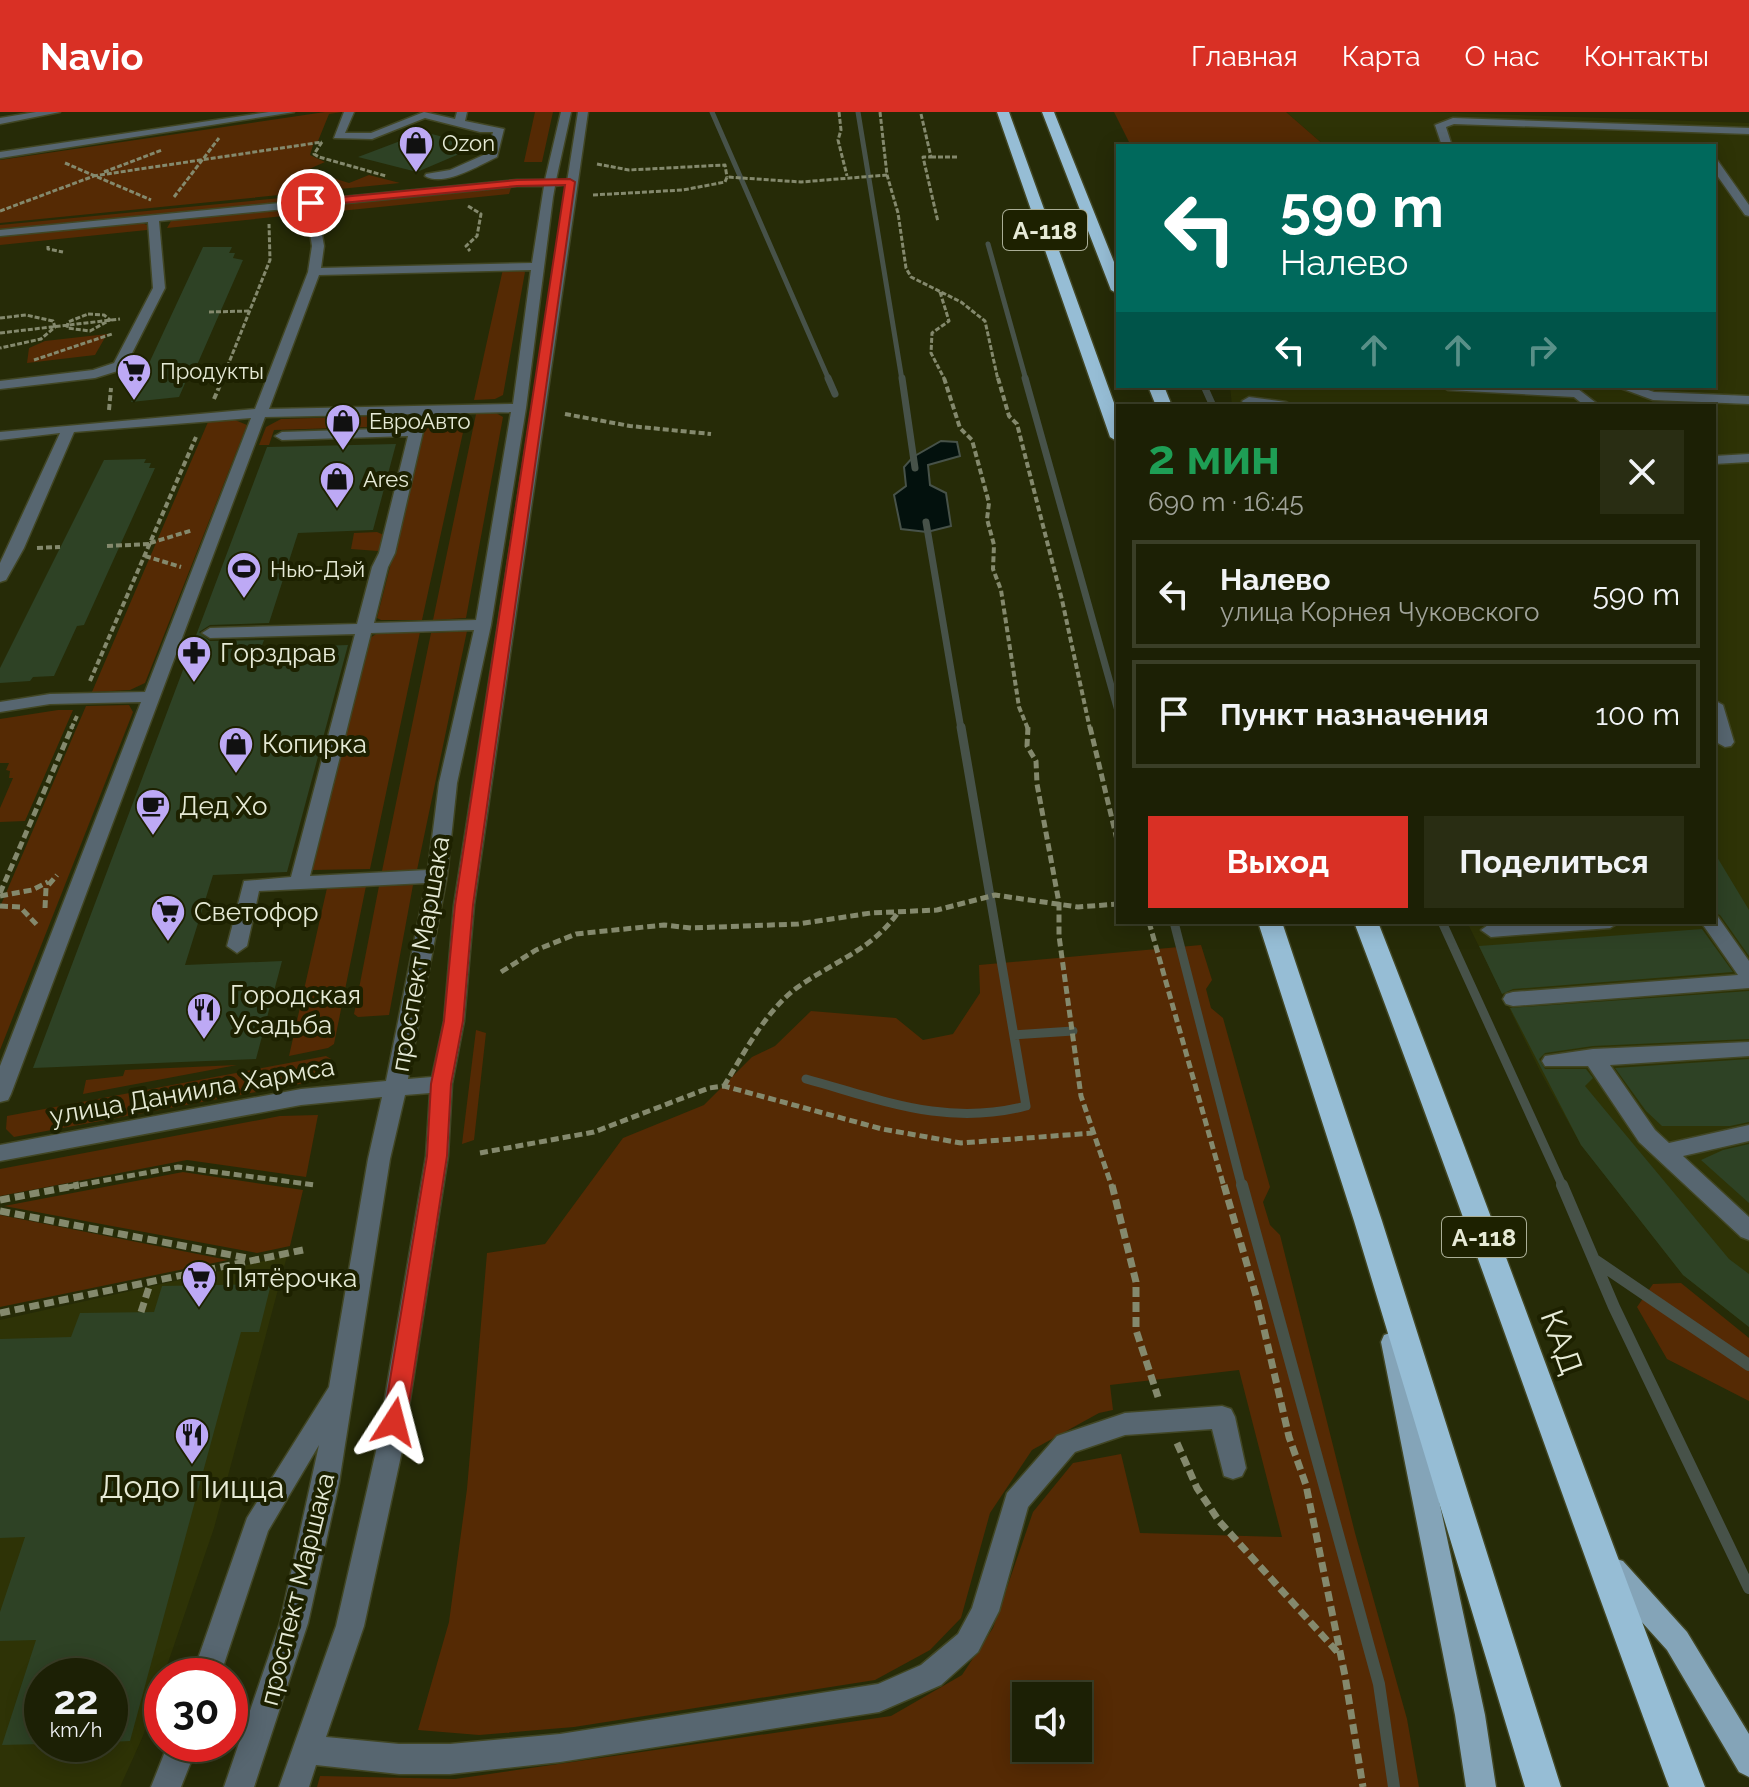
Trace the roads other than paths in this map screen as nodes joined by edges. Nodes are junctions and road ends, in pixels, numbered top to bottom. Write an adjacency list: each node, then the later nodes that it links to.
1 (55, 112): 10 (street)
2 (282, 112): 13 (street)
3 (349, 112): 8 (street)
4 (566, 112): 20 (street, проспект Маршака)
5 (583, 112): 19 (street, проспект Маршака)
6 (1003, 112): 39 (highway, А-118)
7 (1048, 112): 27 (highway, А-118)
8 (424, 113): 9 (street)
9 (461, 118): 18 (street)
10 (0, 122): 13 (street)
11 (1691, 130): 12 (street); 14 (street); 15 (street)
12 (1749, 131)
13 (14, 144): 16 (street)
14 (1446, 144)
15 (1702, 144)
16 (0, 155)
17 (1716, 166): 22 (street)
18 (430, 176)
19 (570, 182): 20 (street); 66 (street, проспект Маршака)
20 (550, 183): 21 (street); 25 (street, проспект Маршака)
21 (311, 203): 23 (street); 26 (street)
22 (1749, 213)
23 (153, 218): 24 (street); 28 (street)
24 (0, 233)
25 (539, 266): 26 (street); 35 (street, проспект Маршака)
26 (314, 272): 37 (street)
27 (1116, 285)
28 (0, 385)
29 (1485, 388): 34 (street)
30 (1628, 388): 31 (street)
31 (1749, 400)
32 (1249, 401): 33 (street)
33 (1271, 404)
34 (1591, 404)
35 (519, 408): 36 (street); 46 (street, проспект Маршака)
36 (421, 410): 37 (street); 40 (street)
37 (262, 413): 38 (street); 49 (street)
38 (69, 428): 41 (street); 45 (street)
39 (1116, 431)
40 (416, 432): 42 (street); 47 (street)
41 (0, 436)
42 (282, 436)
43 (1749, 458): 44 (street)
44 (1716, 460)
45 (0, 577)
46 (483, 625): 47 (street); 53 (street, проспект Маршака)
47 (364, 628): 48 (street); 54 (street)
48 (210, 633)
49 (151, 697): 50 (street); 68 (street)
50 (0, 707)
51 (1716, 712): 52 (street)
52 (1725, 742)
53 (437, 876): 54 (street); 67 (street, проспект Маршака)
54 (299, 883): 60 (street)
55 (1271, 924): 72 (highway)
56 (1367, 924): 76 (highway, КАД / А-118)
57 (1580, 924): 59 (street)
58 (1712, 924): 61 (street)
59 (1491, 930)
60 (237, 946)
61 (1749, 978): 62 (street)
62 (1513, 999)
63 (1749, 1049): 64 (street)
64 (1593, 1057): 65 (street); 70 (street)
65 (1553, 1061)
66 (441, 1084): 67 (street, улица Даниила Хармса); 78 (street, проспект Маршака)
67 (396, 1088): 71 (street, улица Даниила Хармса); 74 (street, проспект Маршака)
68 (0, 1094)
69 (1749, 1133): 70 (street)
70 (1665, 1152): 73 (street)
71 (0, 1153)
72 (1368, 1221): 84 (main road); 85 (highway)
73 (1749, 1231)
74 (341, 1386): 77 (street); 82 (street, проспект Маршака)
75 (1233, 1468): 78 (street)
76 (1598, 1553): 80 (main road); 86 (highway, КАД / А-118)
77 (212, 1658)
78 (307, 1750): 83 (street, проспект Маршака)
79 (176, 1762): 81 (street)
80 (1749, 1762)
81 (166, 1787)
82 (239, 1787)
83 (294, 1787)
84 (1481, 1787)
85 (1543, 1787)
86 (1687, 1787)

